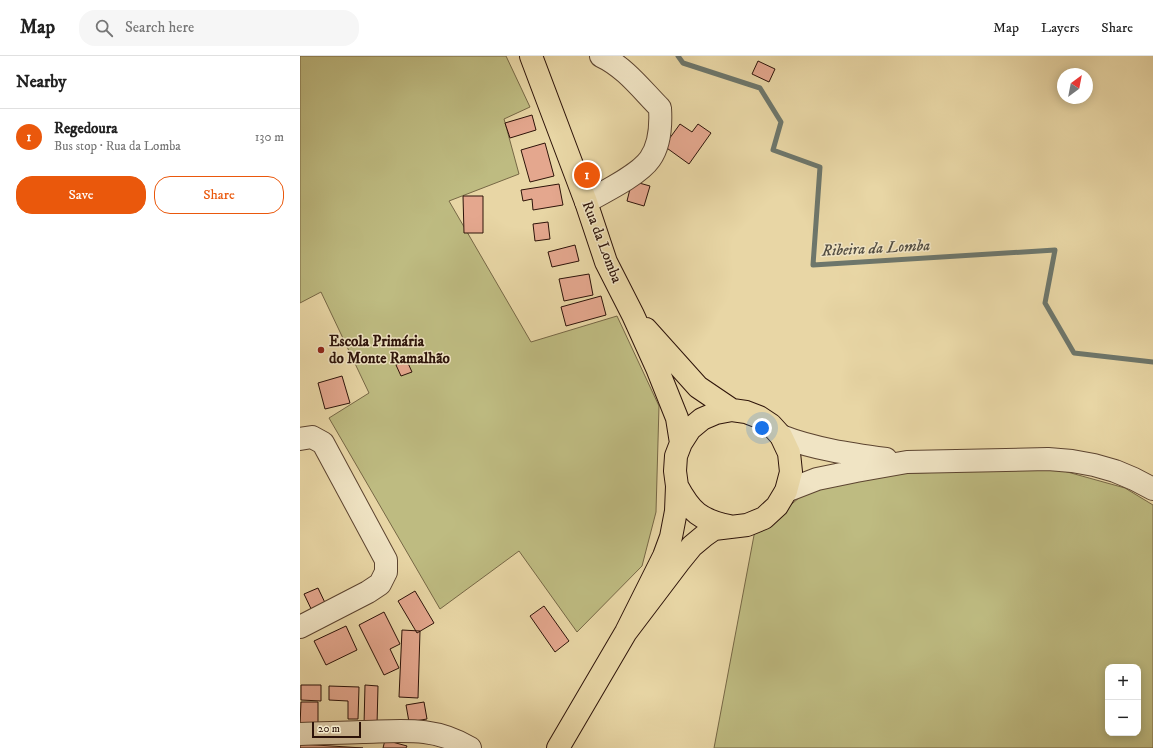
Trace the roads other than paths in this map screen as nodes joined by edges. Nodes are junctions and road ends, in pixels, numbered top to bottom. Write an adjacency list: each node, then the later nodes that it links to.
1 (531, 56): 3 (main road, Rua da Lomba)
2 (601, 56): 3 (street)
3 (586, 202): 4 (main road, Rua da Lomba)
4 (633, 315): 5 (main road, Rua da Lomba); 8 (main road, Rua da Lomba)
5 (732, 410): 6 (main road); 8 (main road)
6 (781, 436): 9 (street); 12 (main road)
7 (300, 439): 14 (street)
8 (681, 442): 10 (main road)
9 (906, 462): 11 (street); 12 (street)
10 (678, 486): 13 (main road); 15 (main road)
11 (1153, 489)
12 (786, 491): 13 (main road)
13 (730, 526): 15 (main road)
14 (300, 627)
15 (626, 632): 18 (main road)
16 (300, 734): 17 (street)
17 (470, 748)
18 (558, 748)

